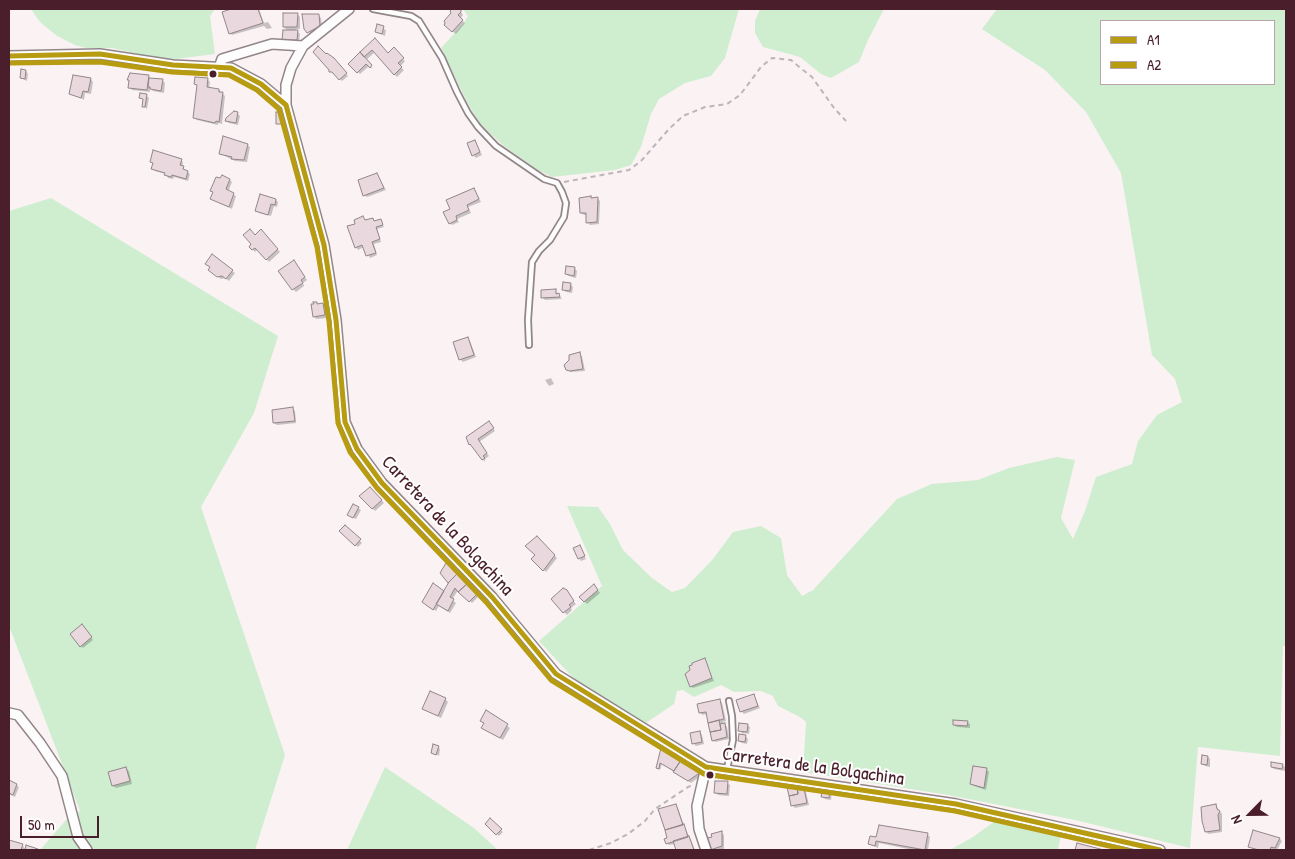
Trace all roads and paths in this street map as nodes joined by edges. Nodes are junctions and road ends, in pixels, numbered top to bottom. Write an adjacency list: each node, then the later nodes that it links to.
1 (349, 9): 3 (street)
2 (373, 9): 8 (lane)
3 (303, 46): 5 (street); 6 (street, Carretera de la Bolgachina)
4 (9, 56): 5 (street)
5 (219, 68): 6 (street)
6 (286, 105): 12 (street, Carretera de la Bolgachina)
7 (846, 121): 8 (path)
8 (557, 183): 9 (lane)
9 (529, 345)
10 (729, 701): 13 (lane)
11 (9, 713): 15 (street)
12 (706, 767): 13 (street, Carretera de la Bolgachina); 14 (street)
13 (726, 771): 18 (street, Carretera de la Bolgachina)
14 (702, 782): 16 (path); 17 (street)
15 (87, 850)
16 (589, 850)
17 (706, 850)
18 (1160, 850)

